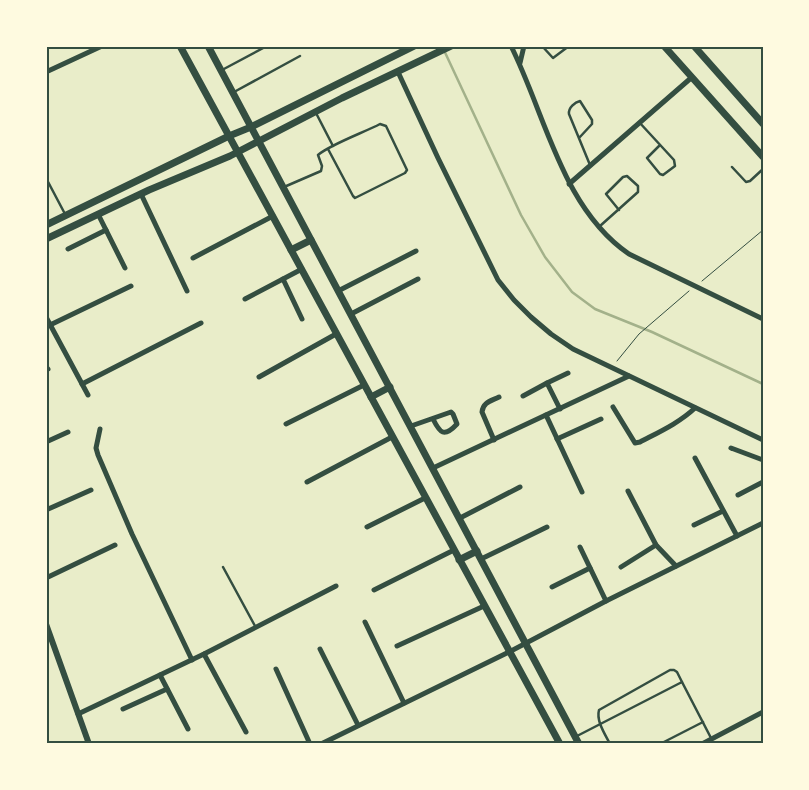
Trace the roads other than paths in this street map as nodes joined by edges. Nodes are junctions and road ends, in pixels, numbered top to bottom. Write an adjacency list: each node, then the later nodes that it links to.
1 (102, 46): 15 (street)
2 (180, 46): 26 (main road)
3 (208, 46): 16 (main road)
4 (268, 46): 16 (lane)
5 (414, 46): 19 (main road)
6 (451, 46): 17 (main road)
7 (511, 46): 14 (street)
8 (524, 46): 14 (street)
9 (542, 46): 10 (lane)
10 (569, 46)
11 (664, 46): 18 (main road)
12 (696, 47): 24 (main road)
13 (300, 56): 20 (lane)
14 (520, 64): 38 (street)
15 (47, 69)
16 (221, 71): 20 (main road)
17 (398, 72): 21 (main road); 71 (street)
18 (691, 78): 23 (street); 33 (main road)
19 (336, 86): 21 (main road); 25 (main road)
20 (233, 93): 25 (main road)
21 (342, 98): 22 (main road)
22 (316, 112): 28 (main road); 30 (lane)
23 (640, 122): 29 (lane); 34 (street)
24 (763, 124)
25 (251, 127): 26 (main road); 28 (main road)
26 (229, 136): 32 (main road); 43 (main road)
27 (579, 138): 27 (lane); 34 (lane)
28 (258, 142): 32 (main road); 39 (main road)
29 (660, 145): 29 (lane)
30 (333, 147): 31 (lane); 31 (lane)
31 (328, 149): 39 (lane)
32 (238, 152): 40 (main road); 44 (main road)
33 (763, 157)
34 (590, 165): 38 (street)
35 (732, 167): 36 (lane)
36 (763, 169)
37 (46, 178): 43 (lane)
38 (569, 184): 46 (street)
39 (283, 188): 49 (main road)
40 (141, 194): 42 (main road); 59 (street)
41 (618, 210): 41 (lane); 46 (lane)
42 (98, 214): 47 (street); 48 (main road)
43 (66, 215): 45 (main road)
44 (273, 216): 51 (main road); 53 (street)
45 (46, 224)
46 (598, 228): 63 (street)
47 (106, 230): 50 (street); 54 (street)
48 (46, 239)
49 (311, 240): 51 (main road); 60 (main road)
50 (68, 249)
51 (291, 250): 55 (main road)
52 (416, 251): 60 (street)
53 (193, 258)
54 (125, 268)
55 (302, 269): 56 (street); 68 (main road)
56 (283, 279): 61 (street); 65 (street)
57 (418, 279): 62 (street)
58 (130, 286): 67 (street)
59 (187, 291)
60 (338, 291): 62 (main road)
61 (245, 299)
62 (351, 314): 75 (main road)
63 (761, 316)
64 (46, 317): 67 (street)
65 (302, 318)
66 (201, 323): 72 (street)
67 (50, 325): 72 (street)
68 (336, 334): 70 (street); 74 (main road)
69 (568, 373): 73 (street)
70 (259, 376)
71 (629, 376): 81 (street); 82 (street)
72 (82, 384): 76 (street)
73 (548, 384): 77 (street); 82 (street)
74 (364, 386): 79 (main road); 86 (street)
75 (390, 387): 79 (main road); 87 (main road)
76 (88, 395)
77 (523, 396)
78 (500, 397): 92 (street)
79 (370, 398): 90 (main road)
80 (612, 407): 81 (street)
81 (695, 408): 93 (street)
82 (560, 409): 83 (street)
83 (546, 415): 91 (street); 92 (street)
84 (434, 419): 84 (street); 87 (street)
85 (601, 419): 91 (street)
86 (286, 424)
87 (411, 426): 98 (main road)
88 (100, 429): 141 (street)
89 (68, 432): 94 (street)
90 (392, 438): 99 (street); 106 (main road)
91 (557, 439): 104 (street)
92 (494, 440): 98 (street)
93 (763, 440)
94 (46, 442)
95 (732, 448): 97 (street)
96 (695, 458): 108 (street)
97 (763, 460)
98 (434, 468): 109 (main road)
99 (307, 482)
100 (763, 482): 105 (street)
101 (520, 487): 109 (street)
102 (91, 490): 107 (street)
103 (628, 491): 116 (street)
104 (582, 492)
105 (738, 495)
106 (425, 498): 112 (street); 118 (main road)
107 (46, 510)
108 (723, 511): 111 (street); 114 (street)
109 (460, 518): 119 (main road)
110 (763, 523): 114 (street)
111 (694, 525)
112 (367, 527)
113 (547, 527): 120 (street)
114 (737, 536): 122 (street)
115 (115, 545): 126 (street)
116 (656, 545): 122 (street); 124 (street)
117 (580, 547): 125 (street)
118 (454, 550): 121 (main road); 129 (street)
119 (477, 551): 120 (main road); 121 (main road)
120 (481, 559): 135 (main road)
121 (459, 560): 131 (main road)
122 (676, 566): 130 (street)
123 (223, 567): 134 (lane)
124 (621, 567)
125 (590, 568): 128 (street); 130 (street)
126 (46, 578)
127 (336, 586): 134 (street)
128 (552, 587)
129 (374, 590)
130 (606, 601): 135 (street)
131 (484, 606): 137 (street); 139 (main road)
132 (365, 622): 146 (street)
133 (46, 624): 136 (street)
134 (255, 628): 140 (street)
135 (526, 643): 139 (street); 156 (main road)
136 (50, 645): 149 (street)
137 (397, 646)
138 (320, 649): 152 (street)
139 (509, 652): 146 (street); 160 (main road)
140 (204, 654): 141 (street); 154 (street)
141 (192, 660): 143 (street)
142 (276, 669): 158 (street)
143 (160, 675): 145 (street); 149 (street)
144 (682, 682): 150 (lane); 151 (lane); 151 (lane)
145 (167, 689): 147 (street); 153 (street)
146 (404, 703): 152 (street)
147 (123, 709)
148 (763, 712): 155 (street)
149 (78, 714): 157 (street)
150 (703, 722): 155 (lane); 162 (lane)
151 (600, 724): 156 (lane); 161 (lane)
152 (358, 726): 159 (street)
153 (188, 729)
154 (246, 732)
155 (711, 739): 163 (street)
156 (578, 740)
157 (89, 744)
158 (310, 744)
159 (321, 744)
160 (560, 744)
161 (610, 744)
162 (660, 744)
163 (702, 744)

